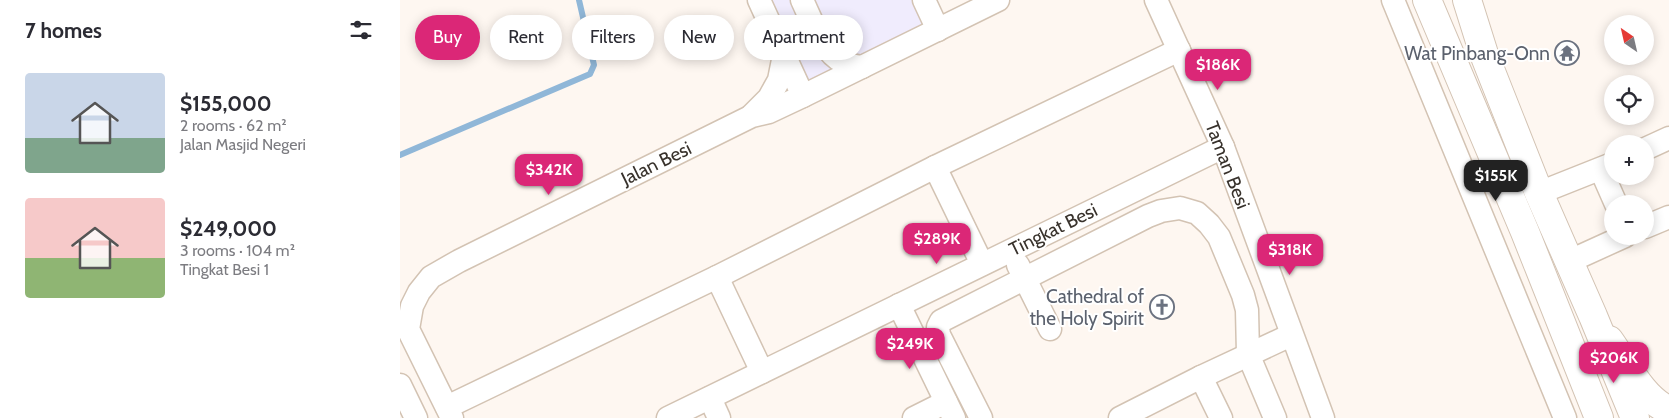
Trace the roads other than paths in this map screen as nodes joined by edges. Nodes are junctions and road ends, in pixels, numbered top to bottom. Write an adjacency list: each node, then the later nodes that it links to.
1 (759, 0): 9 (street)
2 (802, 0): 14 (street)
3 (924, 0): 10 (street)
4 (998, 0): 10 (street, Jalan Besi)
5 (1156, 0): 11 (street, Taman Besi)
6 (1393, 0): 52 (street)
7 (1427, 0): 53 (main road)
8 (1467, 0): 22 (main road)
9 (766, 15)
10 (938, 30): 14 (street, Jalan Besi)
11 (1179, 50): 19 (street, Taman Besi); 20 (street)
12 (783, 60): 16 (street)
13 (786, 60): 15 (street)
14 (862, 67): 15 (street, Jalan Besi)
15 (803, 96): 16 (street, Jalan Besi)
16 (752, 116): 32 (street, Jalan Besi)
17 (1669, 138): 18 (street)
18 (1654, 145)
19 (1223, 147): 27 (street, Tingkat Besi); 34 (street, Taman Besi)
20 (935, 167): 27 (street); 29 (street)
21 (1604, 168): 22 (street)
22 (1539, 193): 26 (main road)
23 (1669, 217): 24 (street)
24 (1654, 223)
25 (1605, 245): 26 (street)
26 (1570, 261): 31 (main road)
27 (982, 264): 30 (street, Tingkat Besi)
28 (1022, 272): 33 (street); 35 (street); 47 (street)
29 (716, 277): 36 (street); 42 (street)
30 (899, 305): 36 (street, Tingkat Besi); 40 (street)
31 (1593, 316): 41 (main road); 54 (main road)
32 (404, 328): 42 (street, Jalan Besi)
33 (1050, 329)
34 (1291, 335): 35 (street); 51 (street, Taman Besi)
35 (1248, 354): 37 (street); 50 (street)
36 (762, 372): 39 (street, Tingkat Besi)
37 (1201, 377): 48 (street); 49 (street)
38 (400, 385): 43 (street)
39 (710, 398): 44 (street, Tingkat Besi); 45 (street)
40 (950, 410): 46 (street)
41 (1669, 410)
42 (450, 412)
43 (416, 418)
44 (668, 418)
45 (719, 418)
46 (914, 418)
47 (981, 418)
48 (1120, 418)
49 (1221, 418)
50 (1275, 418)
51 (1323, 418)
52 (1565, 418)
53 (1599, 418)
54 (1634, 418)

